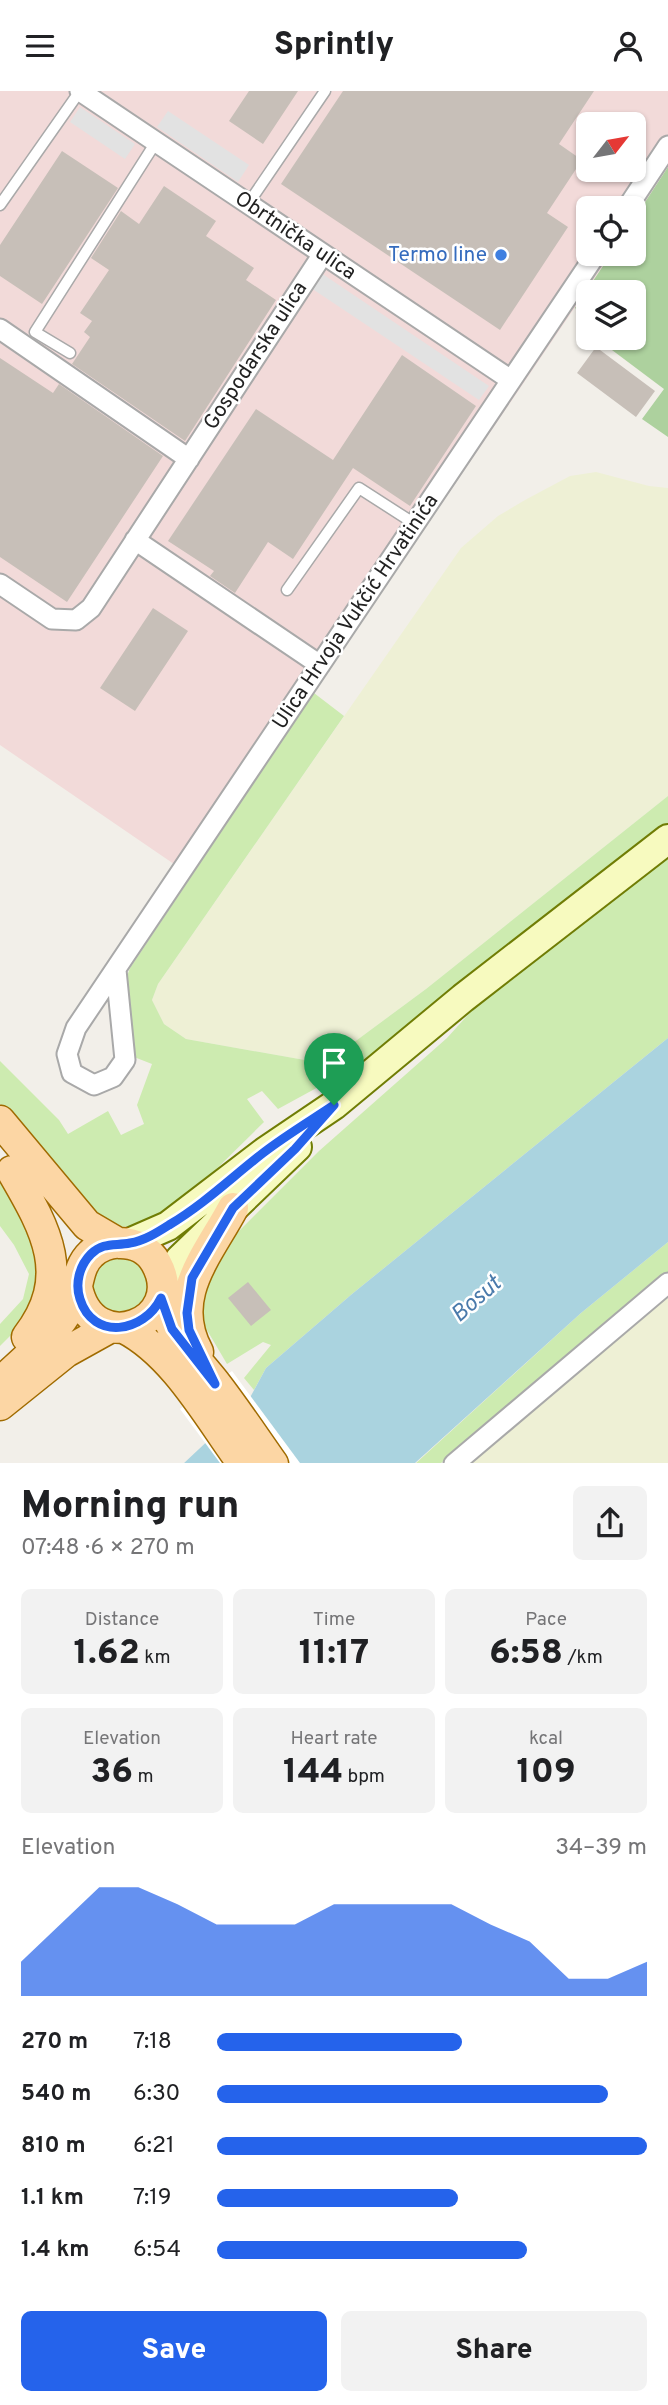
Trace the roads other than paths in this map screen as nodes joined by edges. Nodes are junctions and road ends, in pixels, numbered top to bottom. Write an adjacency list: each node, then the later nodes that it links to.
1 (325, 91): 6 (lane)
2 (82, 92): 3 (street, Obrtnička ulica); 7 (lane)
3 (156, 142): 6 (street, Obrtnička ulica); 11 (lane)
4 (668, 146): 5 (street)
5 (634, 196)
6 (248, 204): 8 (street, Obrtnička ulica)
7 (0, 205)
8 (323, 254): 12 (street, Obrtnička ulica); 13 (street, Gospodarska ulica)
9 (588, 266): 12 (street, Ulica Hrvoja Vukčić Hrvatinića)
10 (0, 329): 13 (street)
11 (69, 353)
12 (511, 380): 14 (street, Ulica Hrvoja Vukčić Hrvatinića)
13 (189, 459): 15 (street, Gospodarska ulica)
14 (415, 524): 17 (lane); 18 (street, Ulica Hrvoja Vukčić Hrvatinića)
15 (135, 540): 16 (street, Gospodarska ulica); 18 (street)
16 (0, 584)
17 (287, 590)
18 (320, 665): 20 (street, Ulica Hrvoja Vukčić Hrvatinića)
19 (668, 839): 21 (main road)
20 (116, 970): 20 (street, Ulica Hrvoja Vukčić Hrvatinića)
21 (334, 1105): 24 (main road); 25 (main road)
22 (0, 1121): 25 (main road)
23 (6, 1163): 26 (main road); 30 (main road)
24 (233, 1208): 28 (main road); 31 (main road)
25 (123, 1243): 26 (main road); 28 (main road)
26 (78, 1282): 29 (main road); 30 (main road)
27 (668, 1283): 35 (street)
28 (162, 1292): 29 (main road); 31 (main road)
29 (118, 1328): 31 (main road); 32 (main road)
30 (0, 1383)
31 (205, 1391): 33 (main road); 34 (main road)
32 (0, 1405)
33 (242, 1463)
34 (272, 1463)
35 (455, 1463)

